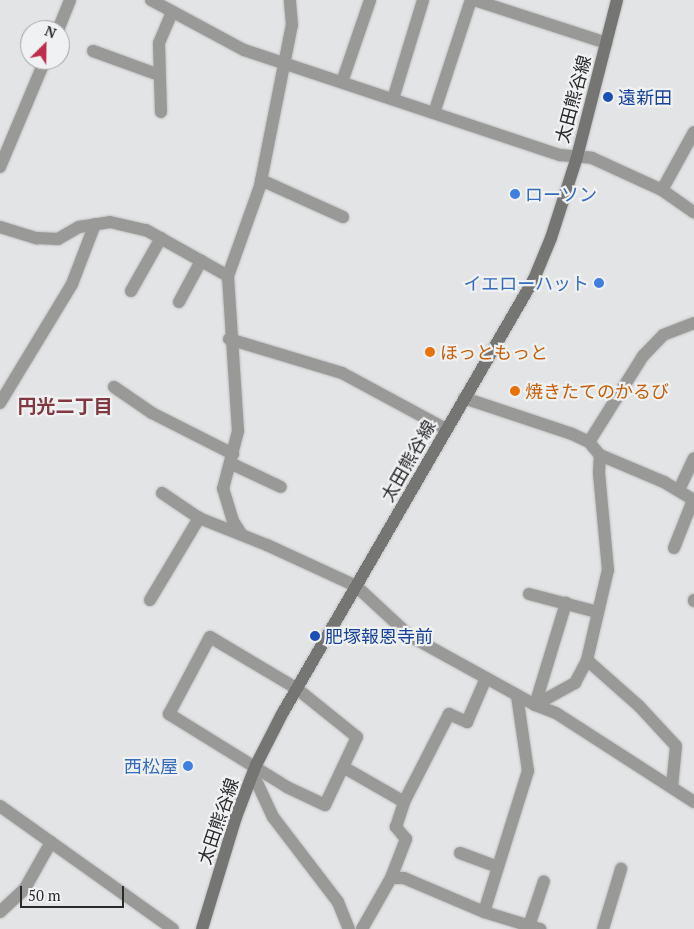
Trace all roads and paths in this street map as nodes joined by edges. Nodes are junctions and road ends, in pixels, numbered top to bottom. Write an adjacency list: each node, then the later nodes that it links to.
1 (70, 0): 9 (street)
2 (151, 0): 8 (street)
3 (290, 0): 12 (street)
4 (370, 0): 15 (street)
5 (423, 0): 16 (street)
6 (472, 0): 10 (street); 18 (street)
7 (617, 0): 10 (main road, 太田熊谷線)
8 (172, 12): 12 (street); 14 (street)
9 (62, 20)
10 (606, 44): 21 (main road, 太田熊谷線)
11 (93, 51): 14 (street)
12 (282, 62): 15 (street); 23 (street)
13 (40, 70): 20 (street)
14 (159, 75): 17 (street)
15 (342, 82): 16 (street)
16 (393, 99): 18 (street)
17 (160, 112)
18 (434, 113): 21 (street)
19 (694, 132): 24 (street)
20 (4, 148): 22 (street)
21 (576, 157): 24 (street); 37 (main road, 太田熊谷線)
22 (0, 167)
23 (261, 180): 26 (street); 31 (street)
24 (662, 190): 25 (street)
25 (694, 212)
26 (343, 217)
27 (95, 224): 28 (street); 29 (street); 38 (street)
28 (0, 227)
29 (161, 238): 30 (street); 32 (street)
30 (201, 261): 31 (street); 33 (street)
31 (228, 276): 35 (street)
32 (131, 291)
33 (179, 302)
34 (694, 323): 40 (street)
35 (229, 339): 39 (street); 42 (street)
36 (114, 387): 42 (street)
37 (464, 398): 39 (main road, 太田熊谷線); 40 (street)
38 (0, 403)
39 (446, 429): 51 (main road, 太田熊谷線)
40 (589, 442): 41 (street)
41 (600, 456): 45 (street); 55 (street)
42 (231, 458): 44 (street); 49 (street)
43 (694, 458): 45 (street)
44 (281, 487)
45 (679, 490): 47 (street)
46 (162, 494): 48 (street)
47 (694, 500): 50 (street)
48 (199, 518): 49 (street); 53 (street)
49 (242, 535): 51 (street)
50 (674, 548)
51 (356, 586): 57 (street); 58 (main road, 太田熊谷線)
52 (529, 594): 54 (street)
53 (150, 600)
54 (566, 604): 55 (street); 60 (street)
55 (597, 612): 56 (street)
56 (587, 660): 60 (street); 63 (street)
57 (486, 678): 59 (street); 64 (street)
58 (296, 688): 61 (street); 62 (main road, 太田熊谷線); 62 (street)
59 (517, 696): 60 (street); 69 (street)
60 (535, 705): 63 (street)
61 (343, 767): 62 (street); 64 (street)
62 (254, 769): 77 (main road, 太田熊谷線); 78 (street)
63 (672, 788): 65 (street)
64 (404, 802): 71 (street)
65 (694, 802)
66 (0, 806): 67 (street)
67 (51, 842): 73 (street); 76 (street)
68 (460, 853): 69 (street)
69 (498, 867): 74 (street)
70 (621, 869): 80 (street)
71 (390, 878): 74 (street); 79 (street)
72 (544, 881): 75 (street)
73 (0, 912)
74 (484, 912): 75 (street)
75 (536, 928)
76 (172, 929)
77 (202, 929)
78 (349, 929)
79 (362, 929)
80 (603, 929)

